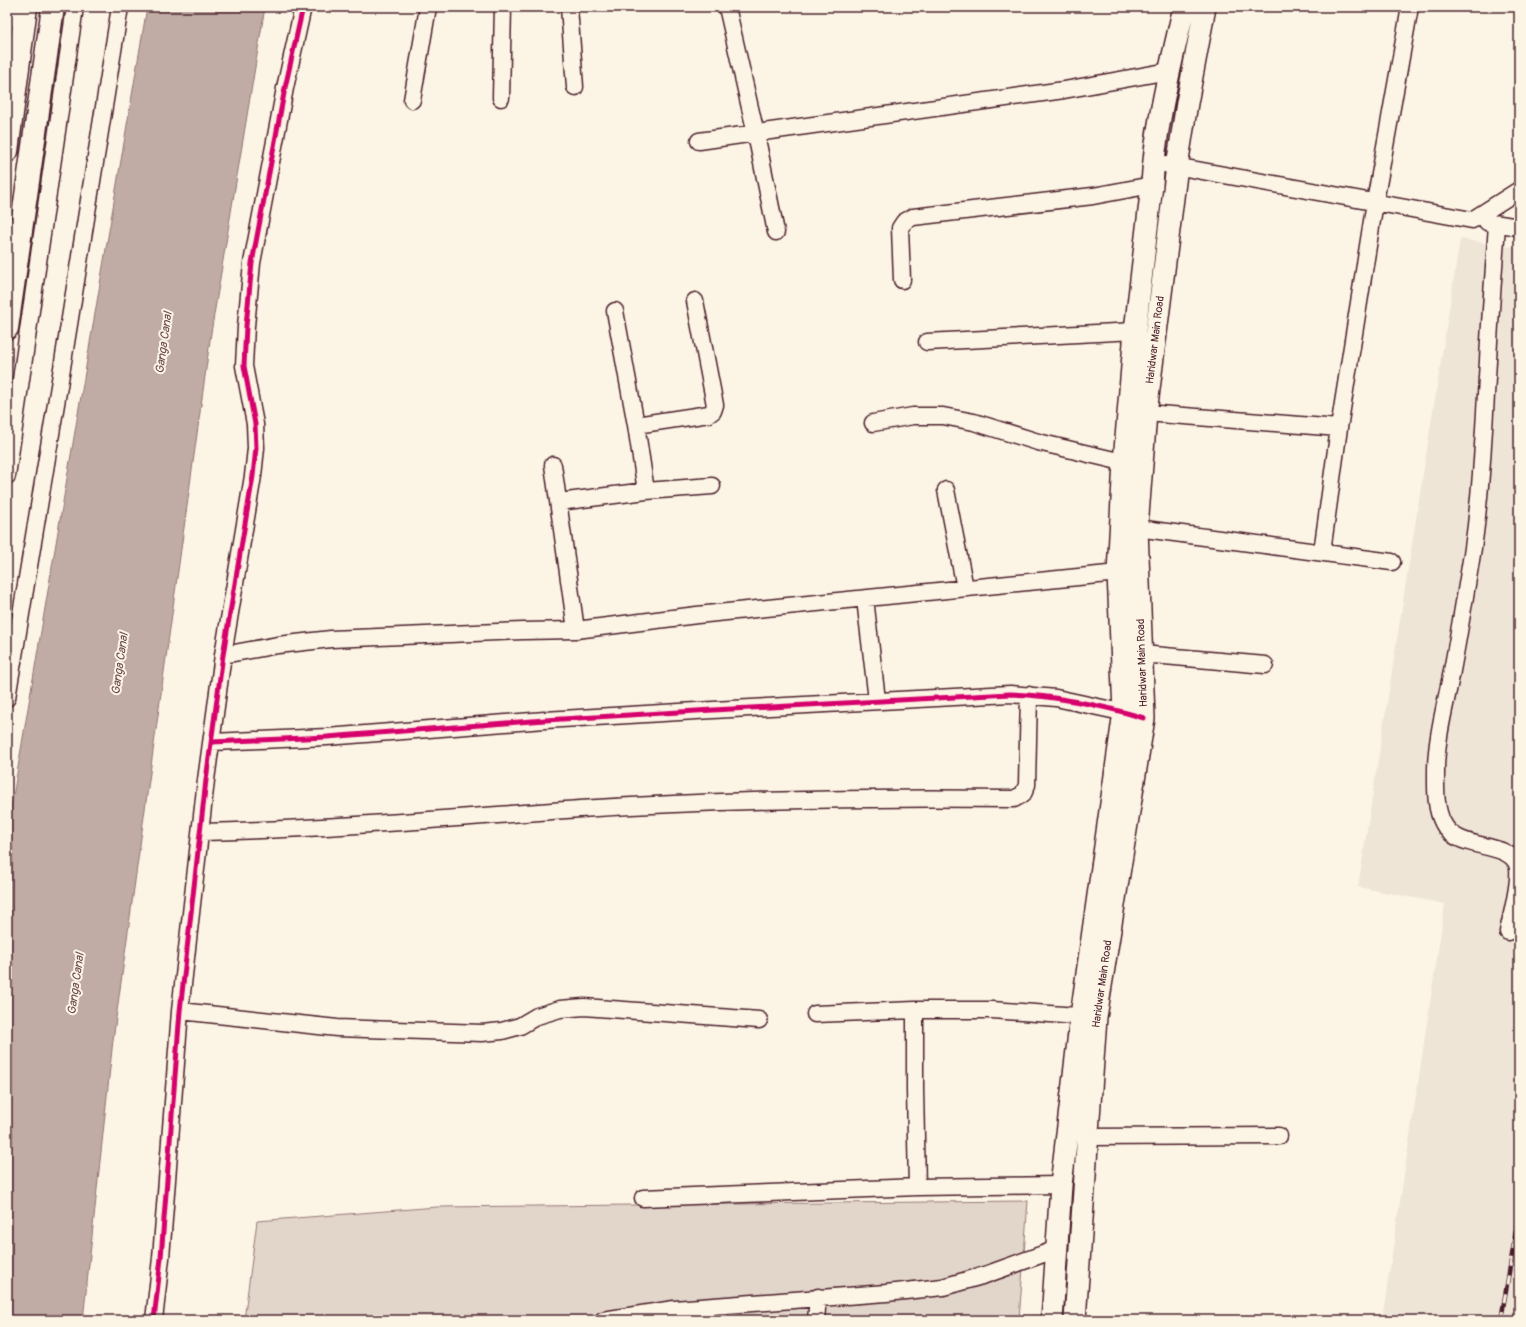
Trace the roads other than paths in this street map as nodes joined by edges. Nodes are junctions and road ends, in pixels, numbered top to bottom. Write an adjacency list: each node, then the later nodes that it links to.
1 (8, 7): 14 (street)
2 (26, 7): 21 (highway)
3 (53, 7): 34 (highway)
4 (75, 7): 43 (street)
5 (120, 7): 59 (street)
6 (303, 7): 56 (street)
7 (428, 7): 18 (street)
8 (503, 7): 17 (street)
9 (569, 7): 16 (street)
10 (727, 7): 19 (street)
11 (1184, 7): 15 (main road, Haridwar Main Road)
12 (1205, 7): 23 (main road, Haridwar Main Road)
13 (1410, 7): 26 (street)
14 (7, 20)
15 (1170, 71): 19 (street); 22 (main road, Haridwar Main Road)
16 (575, 87)
17 (501, 98)
18 (412, 100)
19 (756, 134): 20 (street); 30 (street)
20 (699, 141)
21 (7, 151)
22 (1153, 162): 23 (street); 24 (main road, Haridwar Main Road)
23 (1177, 166): 26 (street); 37 (main road, Haridwar Main Road)
24 (1152, 185): 31 (street); 35 (main road, Haridwar Main Road)
25 (1519, 190): 27 (street)
26 (1375, 202): 27 (street); 40 (street)
27 (1472, 220): 28 (street)
28 (1497, 224): 29 (street); 65 (street)
29 (1519, 227)
30 (776, 232)
31 (902, 280)
32 (695, 301): 39 (street)
33 (615, 311): 39 (street)
34 (7, 328)
35 (1135, 331): 36 (street); 41 (main road, Haridwar Main Road)
36 (927, 342)
37 (1146, 413): 40 (street); 41 (main road, Haridwar Main Road)
38 (873, 423): 41 (street)
39 (636, 425): 46 (street)
40 (1339, 428): 49 (street)
41 (1133, 464): 48 (main road, Haridwar Main Road); 51 (main road, Haridwar Main Road)
42 (553, 465): 47 (street)
43 (7, 476)
44 (712, 486): 46 (street)
45 (946, 490): 52 (street)
46 (646, 491): 47 (street)
47 (559, 502): 54 (street)
48 (1137, 528): 49 (street); 55 (main road, Haridwar Main Road)
49 (1322, 552): 50 (street)
50 (1392, 562)
51 (1118, 573): 52 (street); 61 (main road, Haridwar Main Road)
52 (965, 588): 53 (street)
53 (865, 599): 54 (street); 60 (street)
54 (576, 630): 56 (street)
55 (1142, 654): 57 (street); 62 (main road, Haridwar Main Road)
56 (223, 655): 63 (street)
57 (1265, 666)
58 (1029, 695): 60 (street); 61 (street); 64 (street)
59 (7, 698)
60 (876, 700): 63 (street)
61 (1124, 712): 62 (street); 69 (main road, Haridwar Main Road)
62 (1144, 718): 69 (main road, Haridwar Main Road)
63 (212, 742): 64 (street)
64 (201, 832): 67 (street)
65 (1508, 932)
66 (915, 1010): 68 (street); 69 (street); 74 (street)
67 (180, 1011): 70 (street); 78 (street)
68 (815, 1014)
69 (1088, 1016): 72 (main road, Haridwar Main Road); 73 (main road, Haridwar Main Road)
70 (759, 1020)
71 (1279, 1136): 72 (street)
72 (1087, 1137): 82 (main road, Haridwar Main Road)
73 (1062, 1185): 74 (street); 76 (main road, Haridwar Main Road)
74 (917, 1187): 75 (street)
75 (643, 1198)
76 (1057, 1249): 77 (street); 81 (main road, Haridwar Main Road)
77 (818, 1297): 79 (street); 80 (street)
78 (154, 1320)
79 (603, 1320)
80 (816, 1320)
81 (1052, 1320)
82 (1075, 1320)

